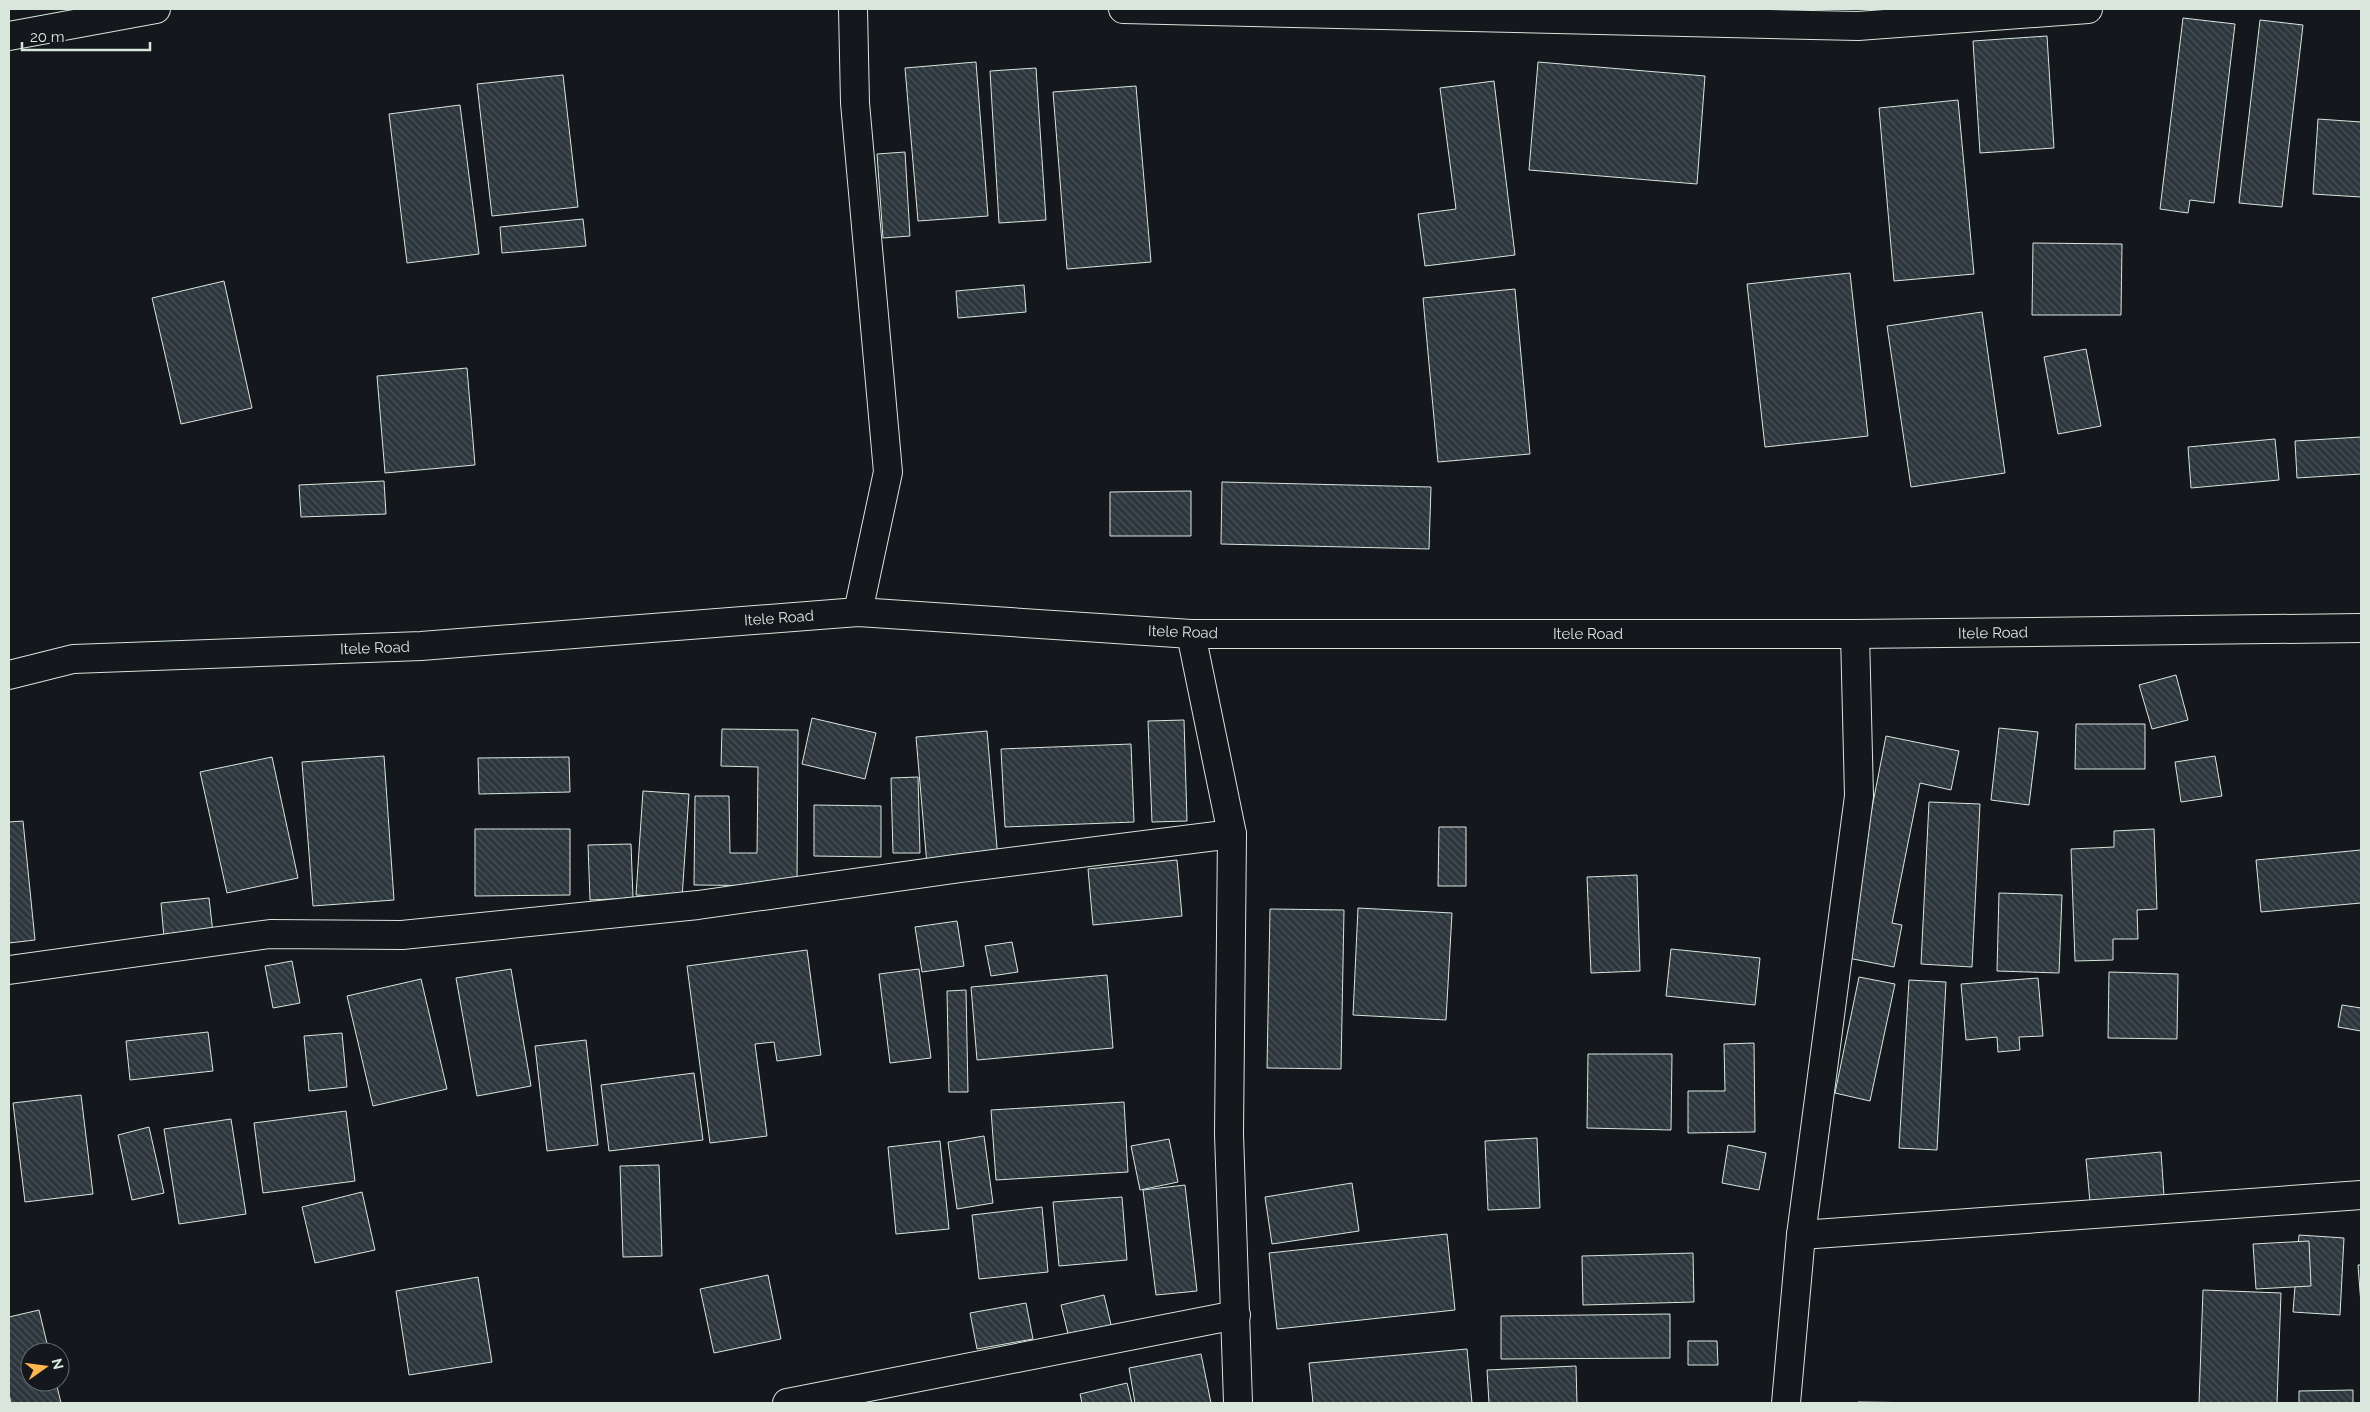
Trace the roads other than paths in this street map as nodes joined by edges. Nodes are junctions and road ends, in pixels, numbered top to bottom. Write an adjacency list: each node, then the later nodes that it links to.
1 (156, 9): 5 (street)
2 (853, 9): 6 (street)
3 (1123, 9): 4 (street)
4 (2088, 9)
5 (9, 36)
6 (858, 612): 8 (street, Itele Road); 10 (street, Itele Road)
7 (2361, 628): 9 (street, Itele Road)
8 (1191, 634): 9 (street, Itele Road); 11 (street)
9 (1855, 634): 14 (street)
10 (9, 676)
11 (1232, 834): 12 (street); 15 (street)
12 (9, 970)
13 (2361, 1195): 14 (street)
14 (1801, 1235): 18 (street)
15 (1236, 1315): 16 (street); 17 (street)
16 (787, 1403)
17 (1238, 1403)
18 (1786, 1403)

